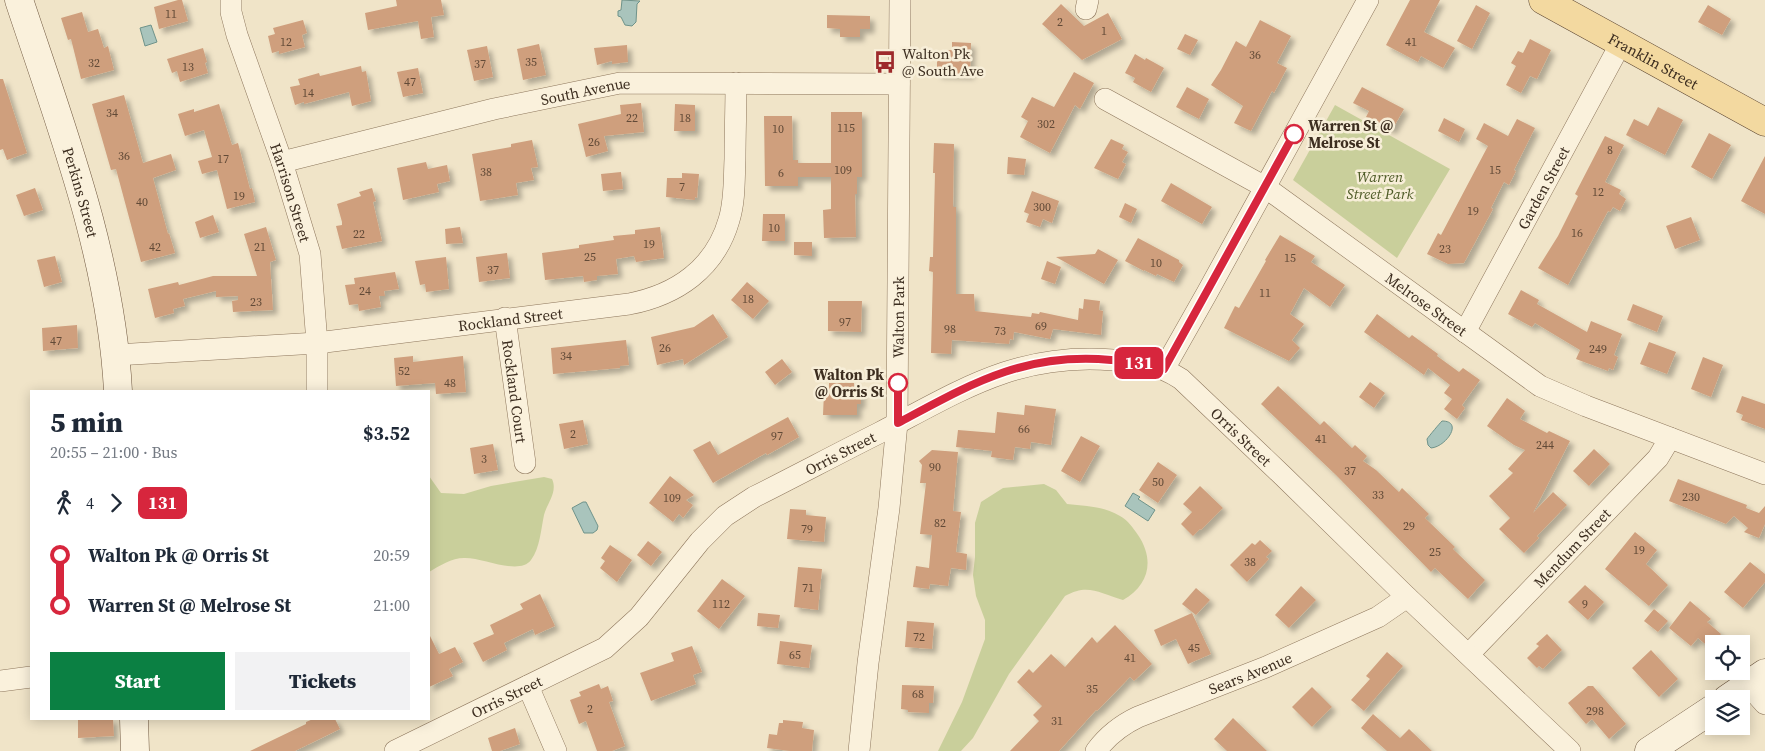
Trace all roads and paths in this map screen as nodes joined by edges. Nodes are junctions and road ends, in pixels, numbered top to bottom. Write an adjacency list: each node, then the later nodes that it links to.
1 (19, 0): 16 (street, Perkins Street)
2 (230, 0): 11 (street, Harrison Street)
3 (900, 0): 8 (street, Walton Park)
4 (1368, 0): 12 (street)
5 (1543, 0): 6 (main road, Franklin Street)
6 (1621, 43): 10 (main road, Franklin Street); 14 (street, Garden Street)
7 (736, 83): 8 (street, South Avenue); 11 (street, South Avenue); 13 (street, Rockland Street)
8 (899, 84): 20 (street, Walton Park)
9 (1106, 99): 12 (street, Melrose Street)
10 (1765, 122)
11 (282, 162): 15 (street, Harrison Street)
12 (1265, 187): 14 (street, Melrose Street); 17 (street)
13 (505, 318): 15 (street, Rockland Street); 22 (street, Rockland Court)
14 (1465, 332): 21 (street, Melrose Street)
15 (317, 342): 16 (street, Rockland Street); 19 (street, Harrison Street)
16 (116, 355): 18 (street, Perkins Street)
17 (1164, 369): 20 (street, Orris Street); 24 (street, Orris Street)
18 (118, 390)
19 (317, 390)
20 (898, 423): 28 (street, Orris Street); 34 (street, Walton Park)
21 (1670, 438): 23 (street, Melrose Street); 25 (street, Mendum Street)
22 (525, 463)
23 (1765, 474)
24 (1407, 597): 25 (street, Orris Street); 35 (street, Sears Avenue)
25 (1469, 654): 36 (street, Orris Street)
26 (30, 677): 27 (street)
27 (0, 681)
28 (528, 686): 32 (street, Orris Street); 33 (street)
29 (1705, 714): 37 (street)
30 (134, 720): 31 (street)
31 (135, 751)
32 (395, 751)
33 (556, 751)
34 (859, 751)
35 (1096, 751)
36 (1570, 751)
37 (1649, 751)

